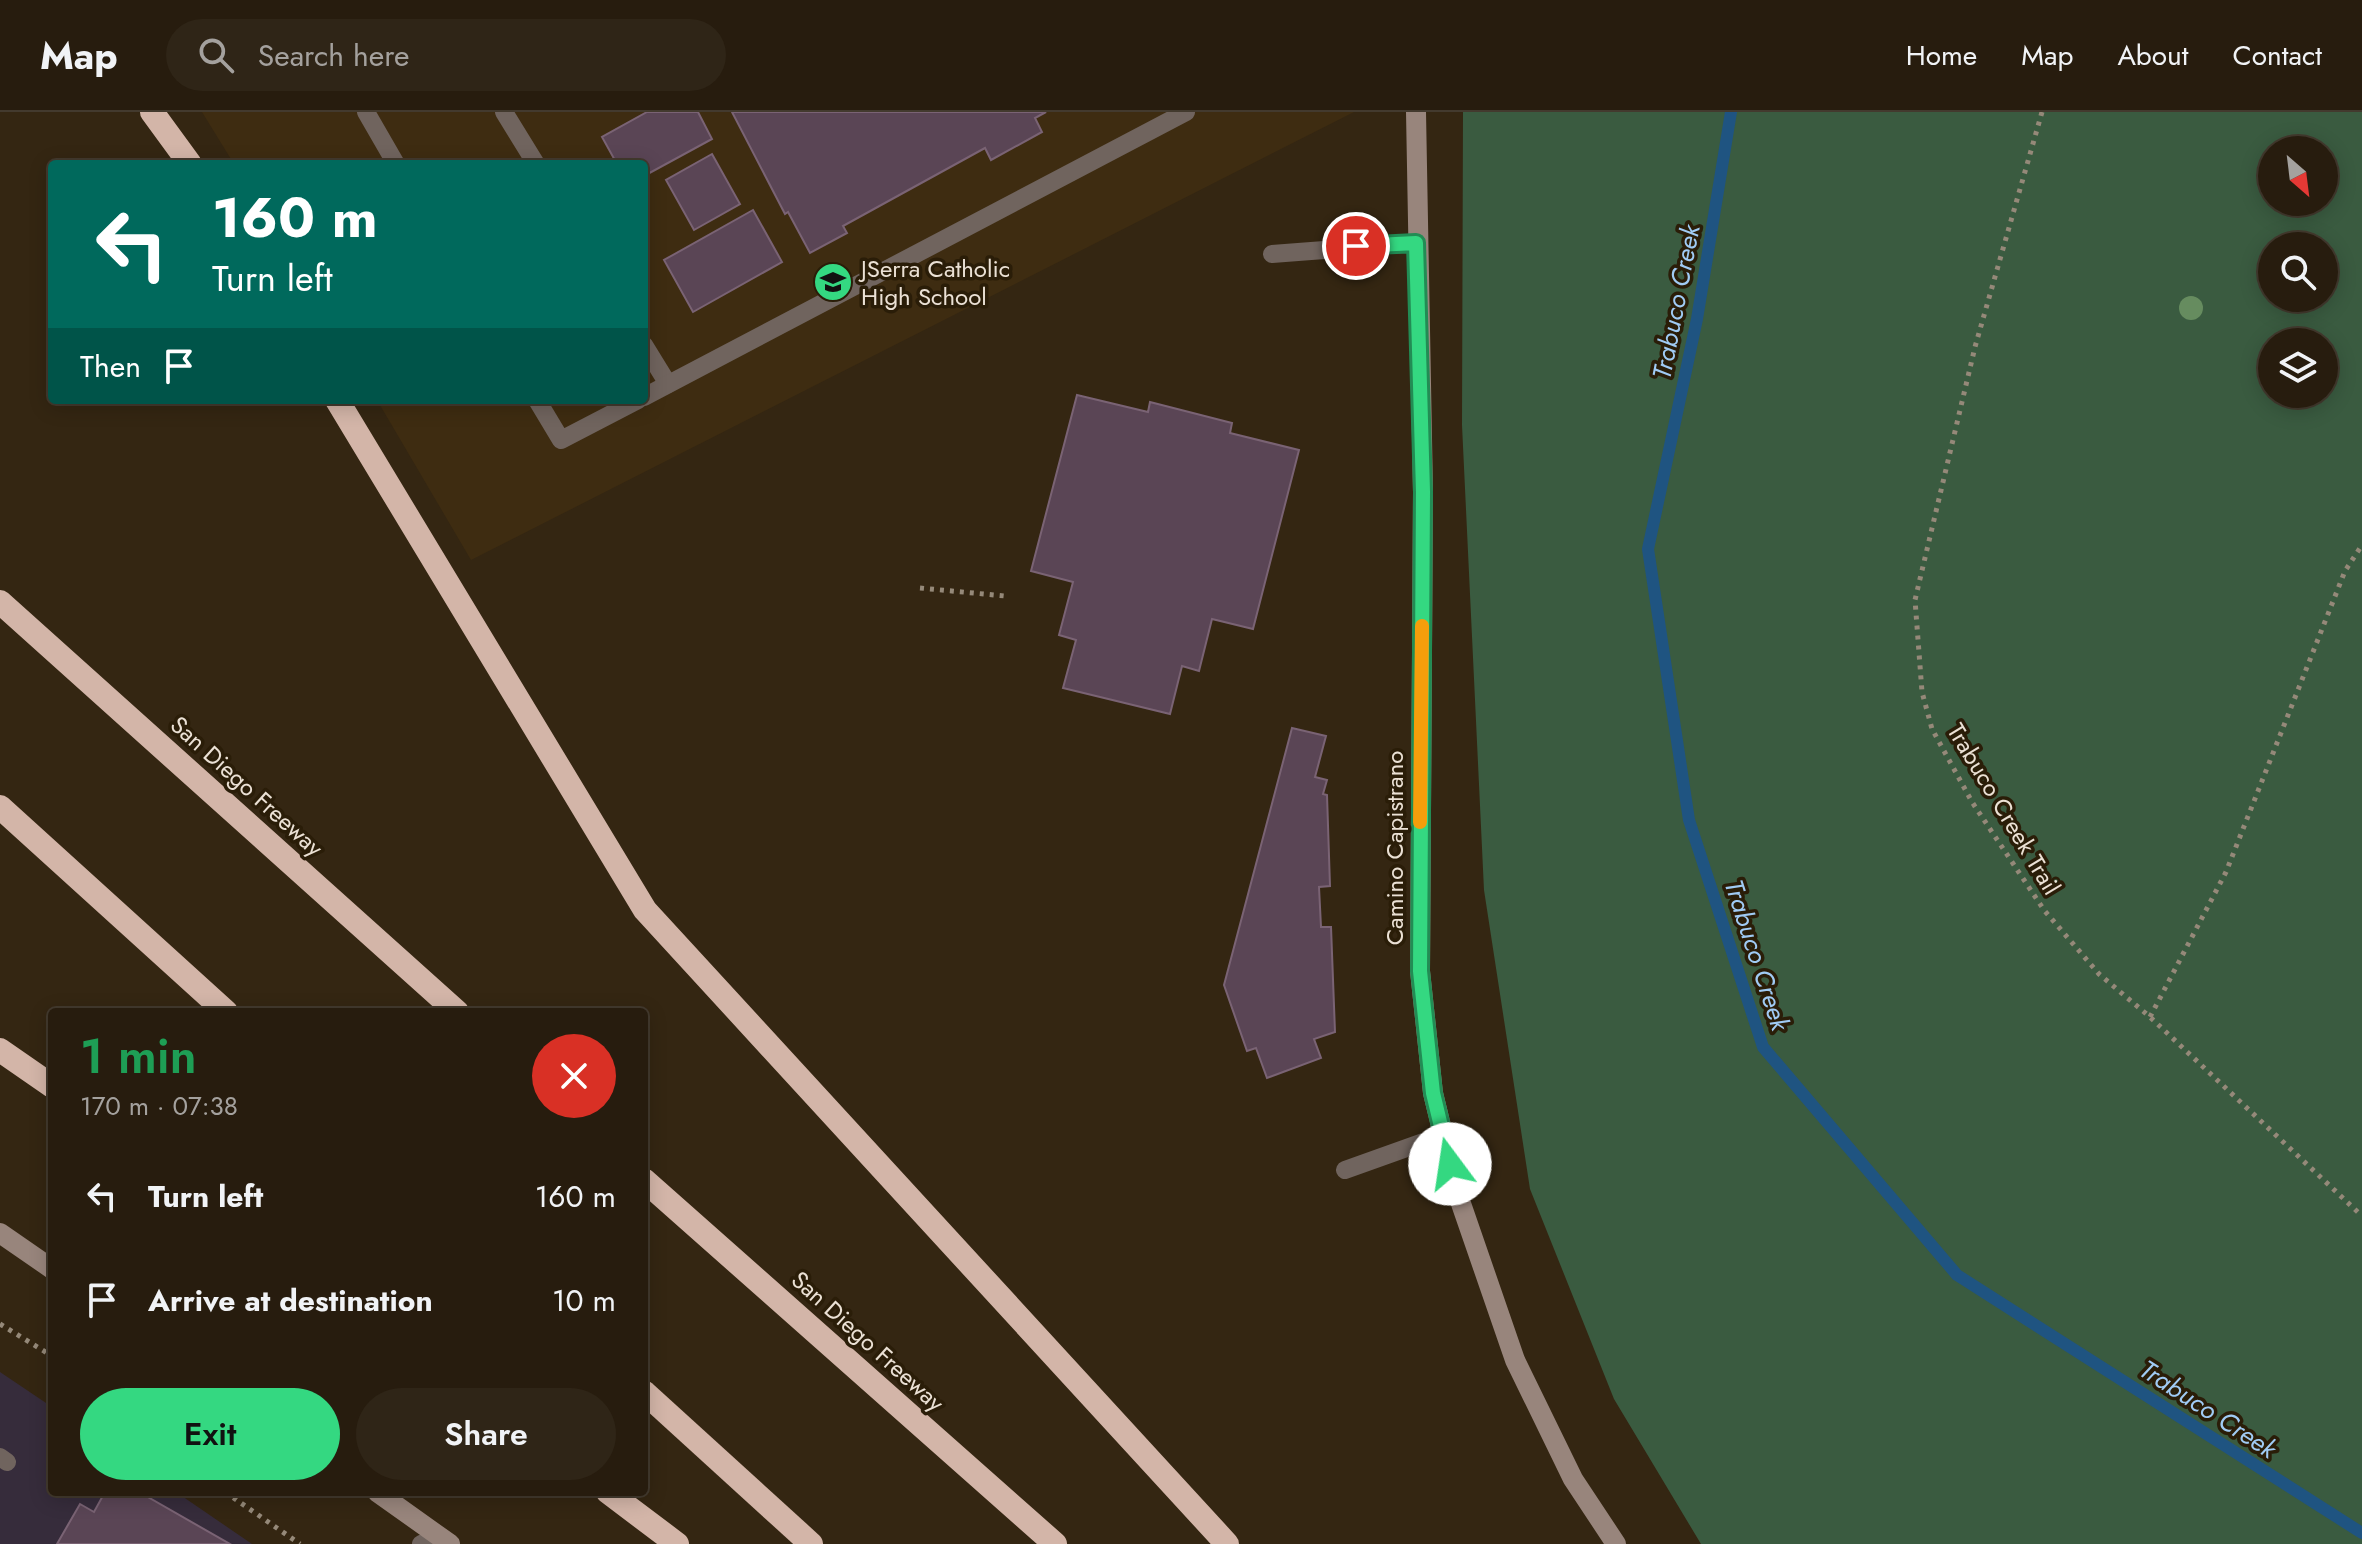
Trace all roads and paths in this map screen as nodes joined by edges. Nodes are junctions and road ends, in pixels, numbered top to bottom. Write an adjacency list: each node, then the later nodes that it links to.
1 (152, 112): 7 (highway)
2 (366, 112): 8 (lane)
3 (504, 112): 9 (lane)
4 (1186, 112): 13 (lane)
5 (1416, 112): 10 (street, Camino Capistrano)
6 (2042, 112): 25 (path, Trabuco Creek Trail)
7 (187, 160)
8 (394, 160)
9 (534, 160)
10 (1416, 243): 11 (lane); 28 (street, Camino Capistrano)
11 (1272, 254)
12 (648, 352): 13 (lane)
13 (668, 384): 14 (lane)
14 (648, 395)
15 (339, 404): 45 (highway)
16 (539, 404): 17 (lane)
17 (630, 404)
18 (2362, 545): 25 (path)
19 (920, 588): 20 (path)
20 (1005, 596)
21 (0, 602): 24 (highway, San Diego Freeway)
22 (0, 807): 23 (highway)
23 (222, 1008)
24 (453, 1008)
25 (2150, 1017): 31 (path, Trabuco Creek Trail)
26 (0, 1050): 27 (highway)
27 (48, 1083)
28 (1443, 1135): 29 (lane); 46 (street, Camino Capistrano)
29 (1345, 1170)
30 (648, 1184): 44 (highway, San Diego Freeway)
31 (2362, 1216)
32 (0, 1233): 33 (street)
33 (48, 1266)
34 (0, 1324): 35 (path)
35 (48, 1354)
36 (648, 1396): 43 (highway)
37 (231, 1496): 41 (path)
38 (382, 1496): 40 (street)
39 (613, 1496): 42 (highway)
40 (438, 1542)
41 (300, 1544)
42 (677, 1544)
43 (811, 1544)
44 (1055, 1544)
45 (1227, 1544)
46 (1616, 1544)

